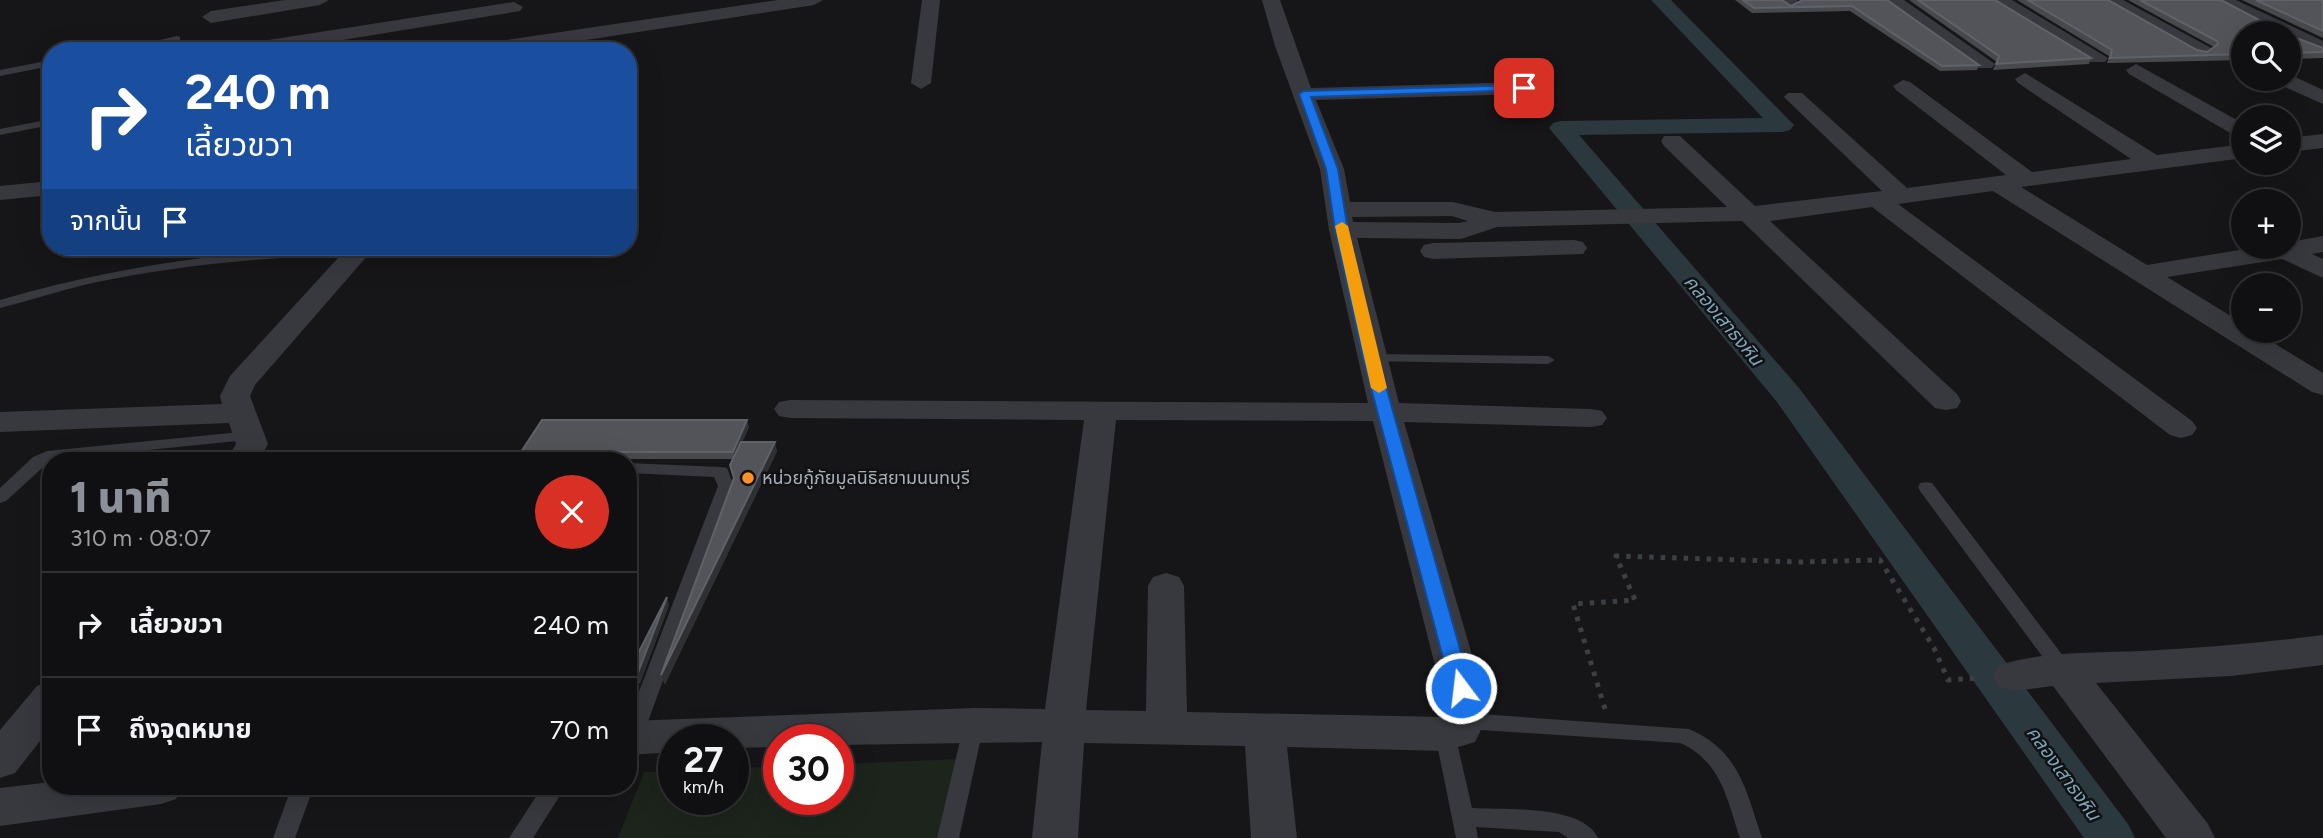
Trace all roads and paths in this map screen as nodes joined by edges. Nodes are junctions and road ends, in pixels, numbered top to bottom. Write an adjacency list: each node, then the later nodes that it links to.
1 (320, 0): 9 (street)
2 (814, 0): 10 (street)
3 (931, 0): 24 (street)
4 (1272, 0): 28 (street)
5 (1892, 0): 19 (street)
6 (1999, 0): 18 (street)
7 (2109, 0): 17 (street)
8 (2222, 0): 16 (street)
9 (209, 9): 12 (street)
10 (521, 19): 14 (street); 15 (street)
11 (177, 39): 13 (lane)
12 (217, 40)
13 (162, 42)
14 (317, 42)
15 (486, 42)
16 (2322, 48)
17 (2203, 49)
18 (2098, 58)
19 (1985, 64)
20 (42, 66): 22 (lane)
21 (2136, 70): 32 (street)
22 (0, 73)
23 (2025, 79): 40 (street)
24 (921, 83)
25 (1903, 86): 41 (street)
26 (1524, 88): 28 (street)
27 (2301, 88): 30 (street)
28 (1304, 94): 47 (street)
29 (1795, 97): 45 (street)
30 (2323, 98)
31 (42, 124): 33 (lane)
32 (2231, 126)
33 (0, 132)
34 (1672, 141): 46 (street)
35 (2323, 141): 36 (street)
36 (2301, 143)
37 (2301, 148): 39 (street)
38 (2231, 153): 40 (street)
39 (2323, 158)
40 (2153, 163): 41 (street)
41 (2026, 179): 42 (street)
42 (1997, 183): 45 (street); 56 (street)
43 (42, 189): 44 (street)
44 (0, 194)
45 (1889, 197): 46 (street); 67 (street)
46 (1747, 215): 47 (street); 61 (street)
47 (1343, 231): 50 (street); 58 (street)
48 (2323, 244): 49 (street)
49 (2301, 247)
50 (1574, 248)
51 (248, 256): 57 (lane)
52 (353, 256): 68 (street)
53 (2301, 258): 55 (street)
54 (2231, 259): 56 (street)
55 (2323, 270)
56 (2145, 273): 60 (street)
57 (0, 303)
58 (1371, 358): 59 (lane); 64 (street)
59 (1548, 360)
60 (2323, 386)
61 (1946, 401)
62 (790, 409): 63 (street)
63 (1101, 411): 64 (street); 83 (street)
64 (1385, 412): 65 (street); 84 (street)
65 (1591, 418)
66 (0, 422): 68 (street)
67 (2181, 428)
68 (245, 436): 69 (lane)
69 (83, 452)
70 (42, 460): 73 (lane)
71 (637, 468): 81 (lane)
72 (1926, 487): 76 (lane)
73 (0, 497)
74 (1166, 586): 85 (street)
75 (2323, 650): 76 (street)
76 (2063, 670): 77 (street); 101 (street)
77 (2013, 676)
78 (1948, 680): 80 (path)
79 (42, 709): 88 (street)
80 (1605, 709)
81 (637, 720)
82 (974, 724): 83 (street); 87 (street); 96 (lane)
83 (1064, 724): 85 (street); 97 (street)
84 (1455, 727): 86 (street); 93 (lane); 100 (lane)
85 (1167, 729): 86 (street)
86 (1265, 732): 98 (street)
87 (637, 738)
88 (0, 761)
89 (93, 795): 92 (street)
90 (300, 795): 94 (lane)
91 (549, 795): 95 (lane)
92 (0, 807)
93 (1465, 828): 99 (lane)
94 (284, 838)
95 (520, 838)
96 (948, 838)
97 (1055, 838)
98 (1273, 838)
99 (1587, 838)
100 (1752, 838)
101 (2192, 838)

